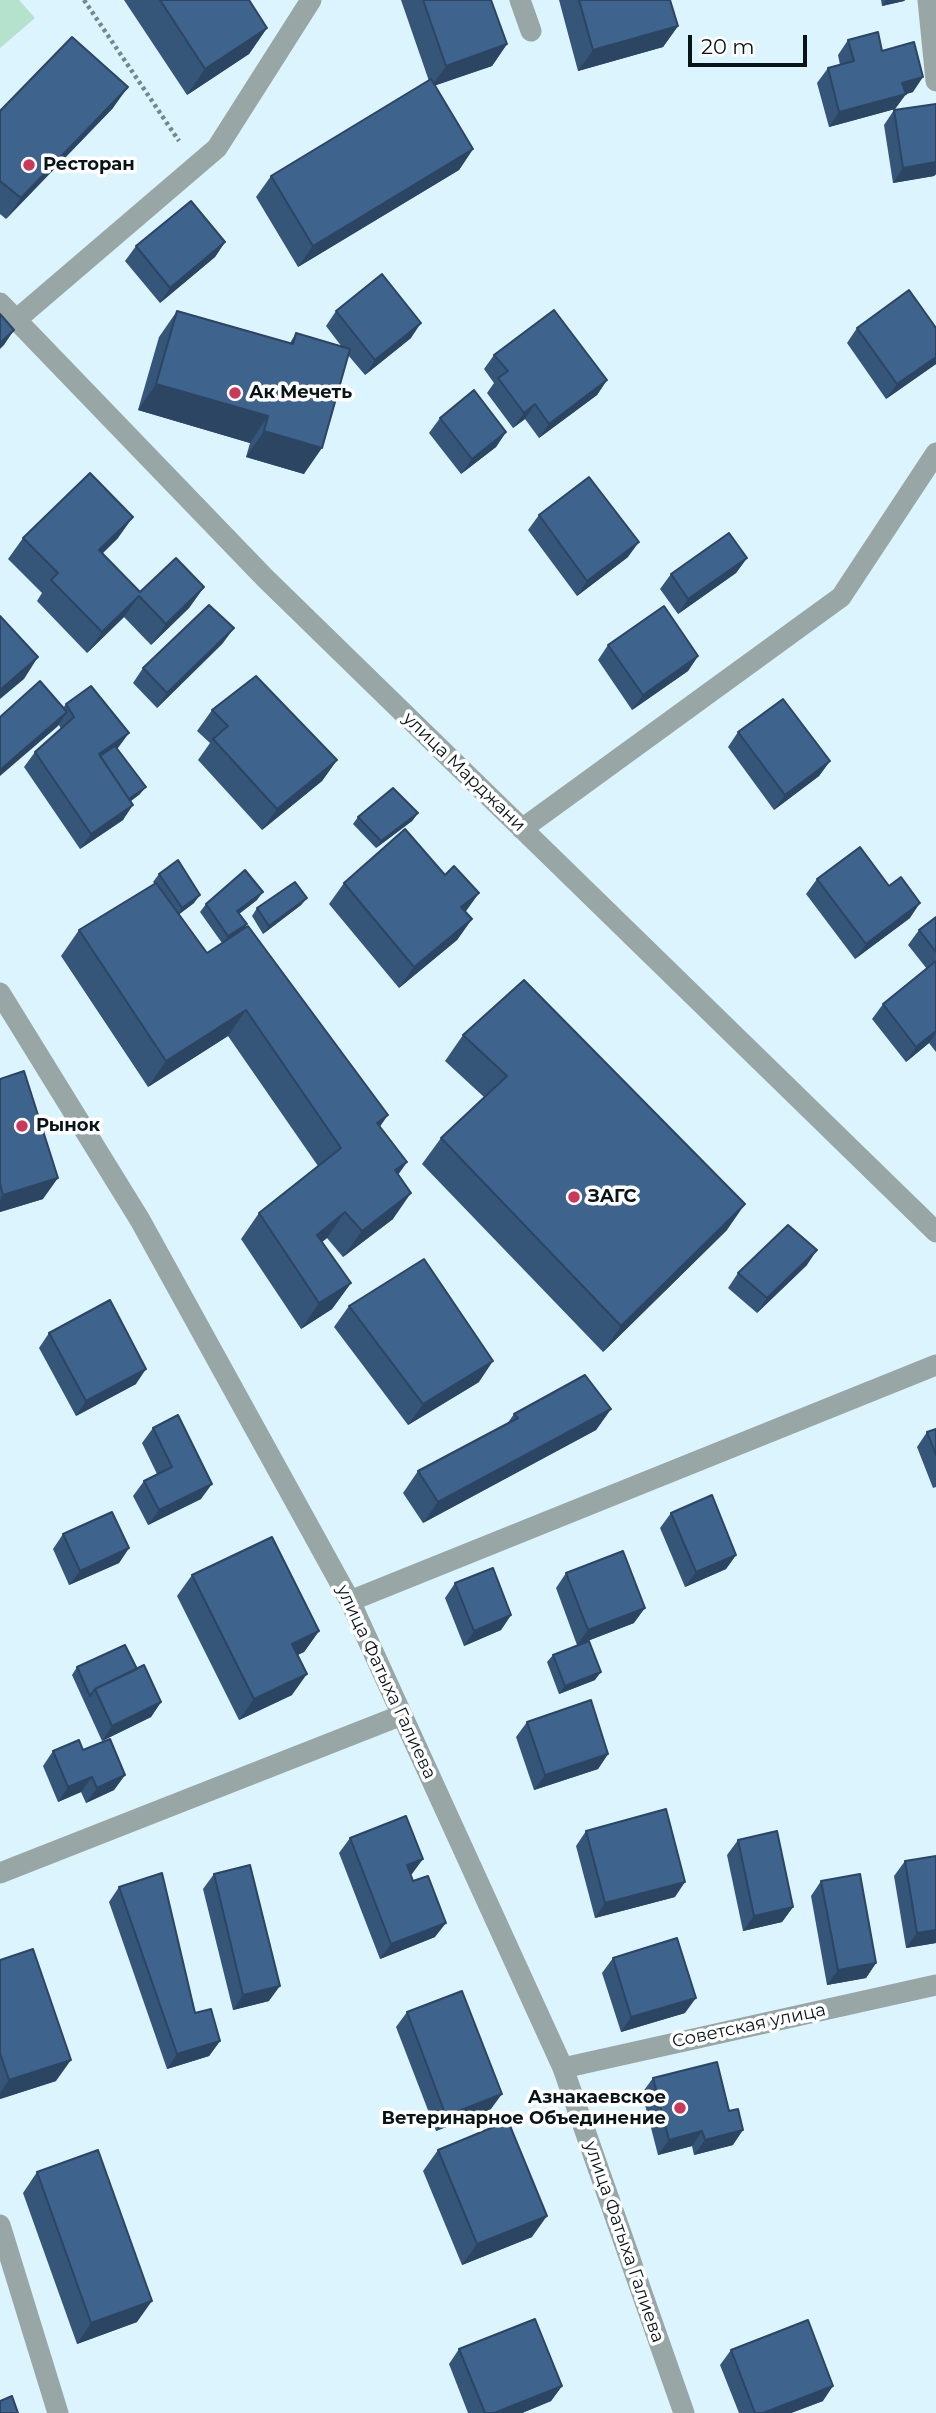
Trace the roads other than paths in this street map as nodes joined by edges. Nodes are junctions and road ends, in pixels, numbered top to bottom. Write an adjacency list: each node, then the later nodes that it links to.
1 (311, 0): 7 (street)
2 (520, 0): 4 (street)
3 (928, 0): 5 (street)
4 (531, 32)
5 (936, 80)
6 (0, 303): 7 (street, улица Марджани)
7 (16, 320): 9 (street, улица Марджани)
8 (936, 453): 9 (street)
9 (522, 829): 11 (street, улица Марджани)
10 (0, 993): 13 (street, улица Фатыха Галиева)
11 (936, 1232)
12 (936, 1365): 13 (street)
13 (350, 1601): 14 (street, улица Фатыха Галиева)
14 (402, 1715): 15 (street); 17 (street, улица Фатыха Галиева)
15 (0, 1873)
16 (936, 1985): 17 (street, Советская улица)
17 (563, 2068): 20 (street, улица Фатыха Галиева)
18 (0, 2225): 19 (street)
19 (58, 2413)
20 (684, 2413)

